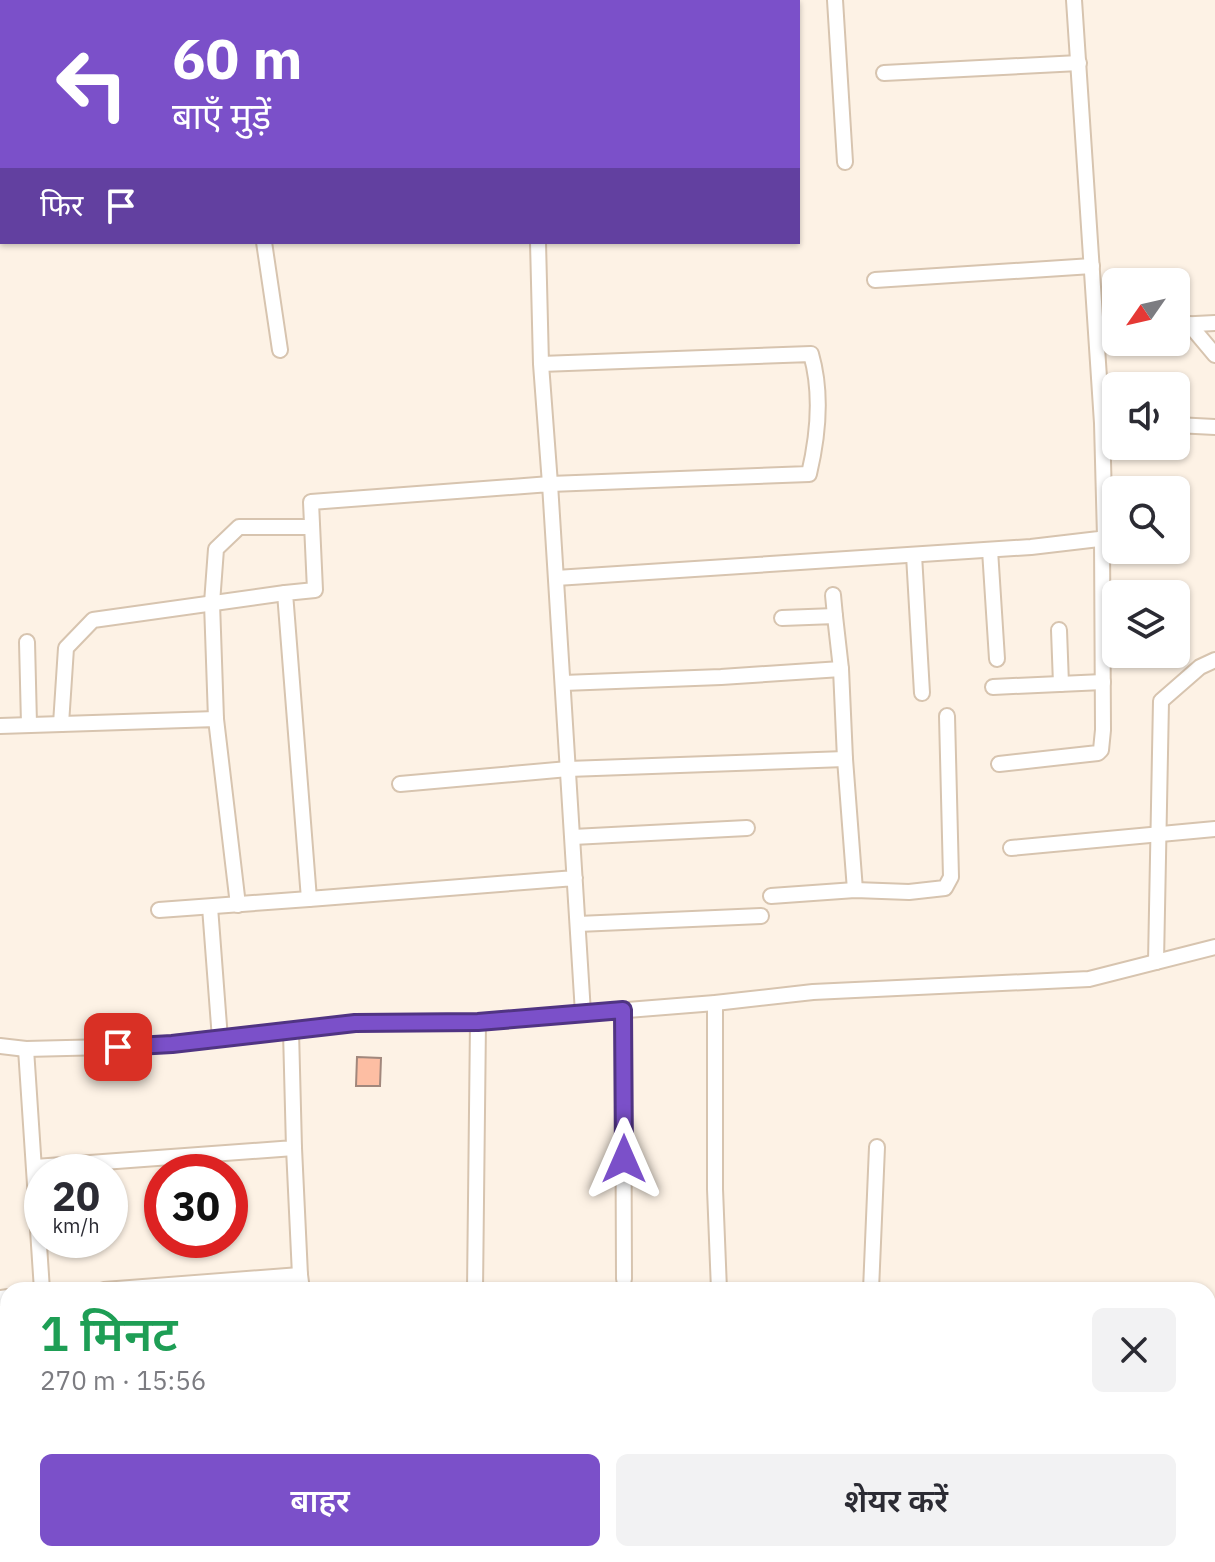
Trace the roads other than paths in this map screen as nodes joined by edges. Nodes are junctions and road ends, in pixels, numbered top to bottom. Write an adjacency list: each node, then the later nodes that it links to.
1 (835, 0): 5 (street)
2 (1074, 0): 3 (street)
3 (1079, 63): 4 (street); 8 (street)
4 (884, 73)
5 (845, 162)
6 (264, 244): 15 (street)
7 (538, 244): 17 (street)
8 (1092, 266): 9 (street); 12 (street)
9 (875, 280)
10 (1215, 323): 11 (street)
11 (1190, 325)
12 (1096, 327): 13 (street); 18 (street)
13 (1102, 327)
14 (1190, 332): 16 (street)
15 (280, 350)
16 (1215, 355)
17 (541, 364): 21 (street); 21 (street)
18 (1102, 372)
19 (1190, 426): 20 (street)
20 (1215, 427)
21 (550, 484): 22 (street); 27 (street)
22 (311, 527): 28 (street); 30 (street)
23 (1102, 539): 24 (street)
24 (990, 550): 25 (street); 35 (street)
25 (914, 555): 27 (street); 42 (street)
26 (1102, 564): 38 (street)
27 (556, 578): 39 (street)
28 (285, 593): 30 (street); 60 (street)
29 (833, 595): 31 (street)
30 (212, 603): 44 (street); 46 (street)
31 (835, 616): 32 (street); 37 (street)
32 (782, 618)
33 (1059, 630): 40 (street)
34 (27, 642): 45 (street)
35 (997, 659)
36 (1215, 660): 54 (street)
37 (841, 669): 39 (street); 48 (street)
38 (1103, 682): 40 (street); 49 (street)
39 (563, 683): 50 (street)
40 (1061, 684): 41 (street)
41 (993, 687)
42 (922, 693)
43 (947, 716): 58 (street)
44 (216, 719): 46 (street); 61 (street)
45 (29, 724): 46 (street); 47 (street)
46 (61, 724)
47 (0, 726)
48 (845, 759): 50 (street); 58 (street)
49 (999, 764)
50 (568, 769): 51 (street); 55 (street)
51 (400, 784)
52 (747, 828): 55 (street)
53 (1215, 829): 54 (street)
54 (1158, 835): 56 (street); 67 (street)
55 (573, 837): 57 (street)
56 (1011, 848)
57 (575, 878): 60 (street); 65 (street)
58 (855, 890): 59 (street)
59 (771, 896)
60 (309, 899): 61 (street)
61 (238, 905): 62 (street)
62 (210, 907): 63 (street); 73 (street)
63 (159, 910)
64 (761, 916): 65 (street)
65 (578, 924): 70 (street)
66 (1215, 947): 67 (street)
67 (1156, 962): 68 (street)
68 (715, 1003): 69 (street); 85 (street)
69 (623, 1010): 70 (street); 81 (street)
70 (583, 1013): 71 (street)
71 (478, 1022): 72 (street); 84 (street)
72 (291, 1031): 73 (street); 77 (street)
73 (220, 1039): 75 (street)
74 (0, 1046): 75 (street)
75 (26, 1049): 78 (street)
76 (877, 1147): 86 (street)
77 (294, 1148): 79 (street); 83 (street)
78 (34, 1154)
79 (128, 1160)
80 (40, 1258): 82 (street)
81 (624, 1279)
82 (42, 1282)
83 (301, 1282)
84 (475, 1282)
85 (719, 1282)
86 (871, 1282)

